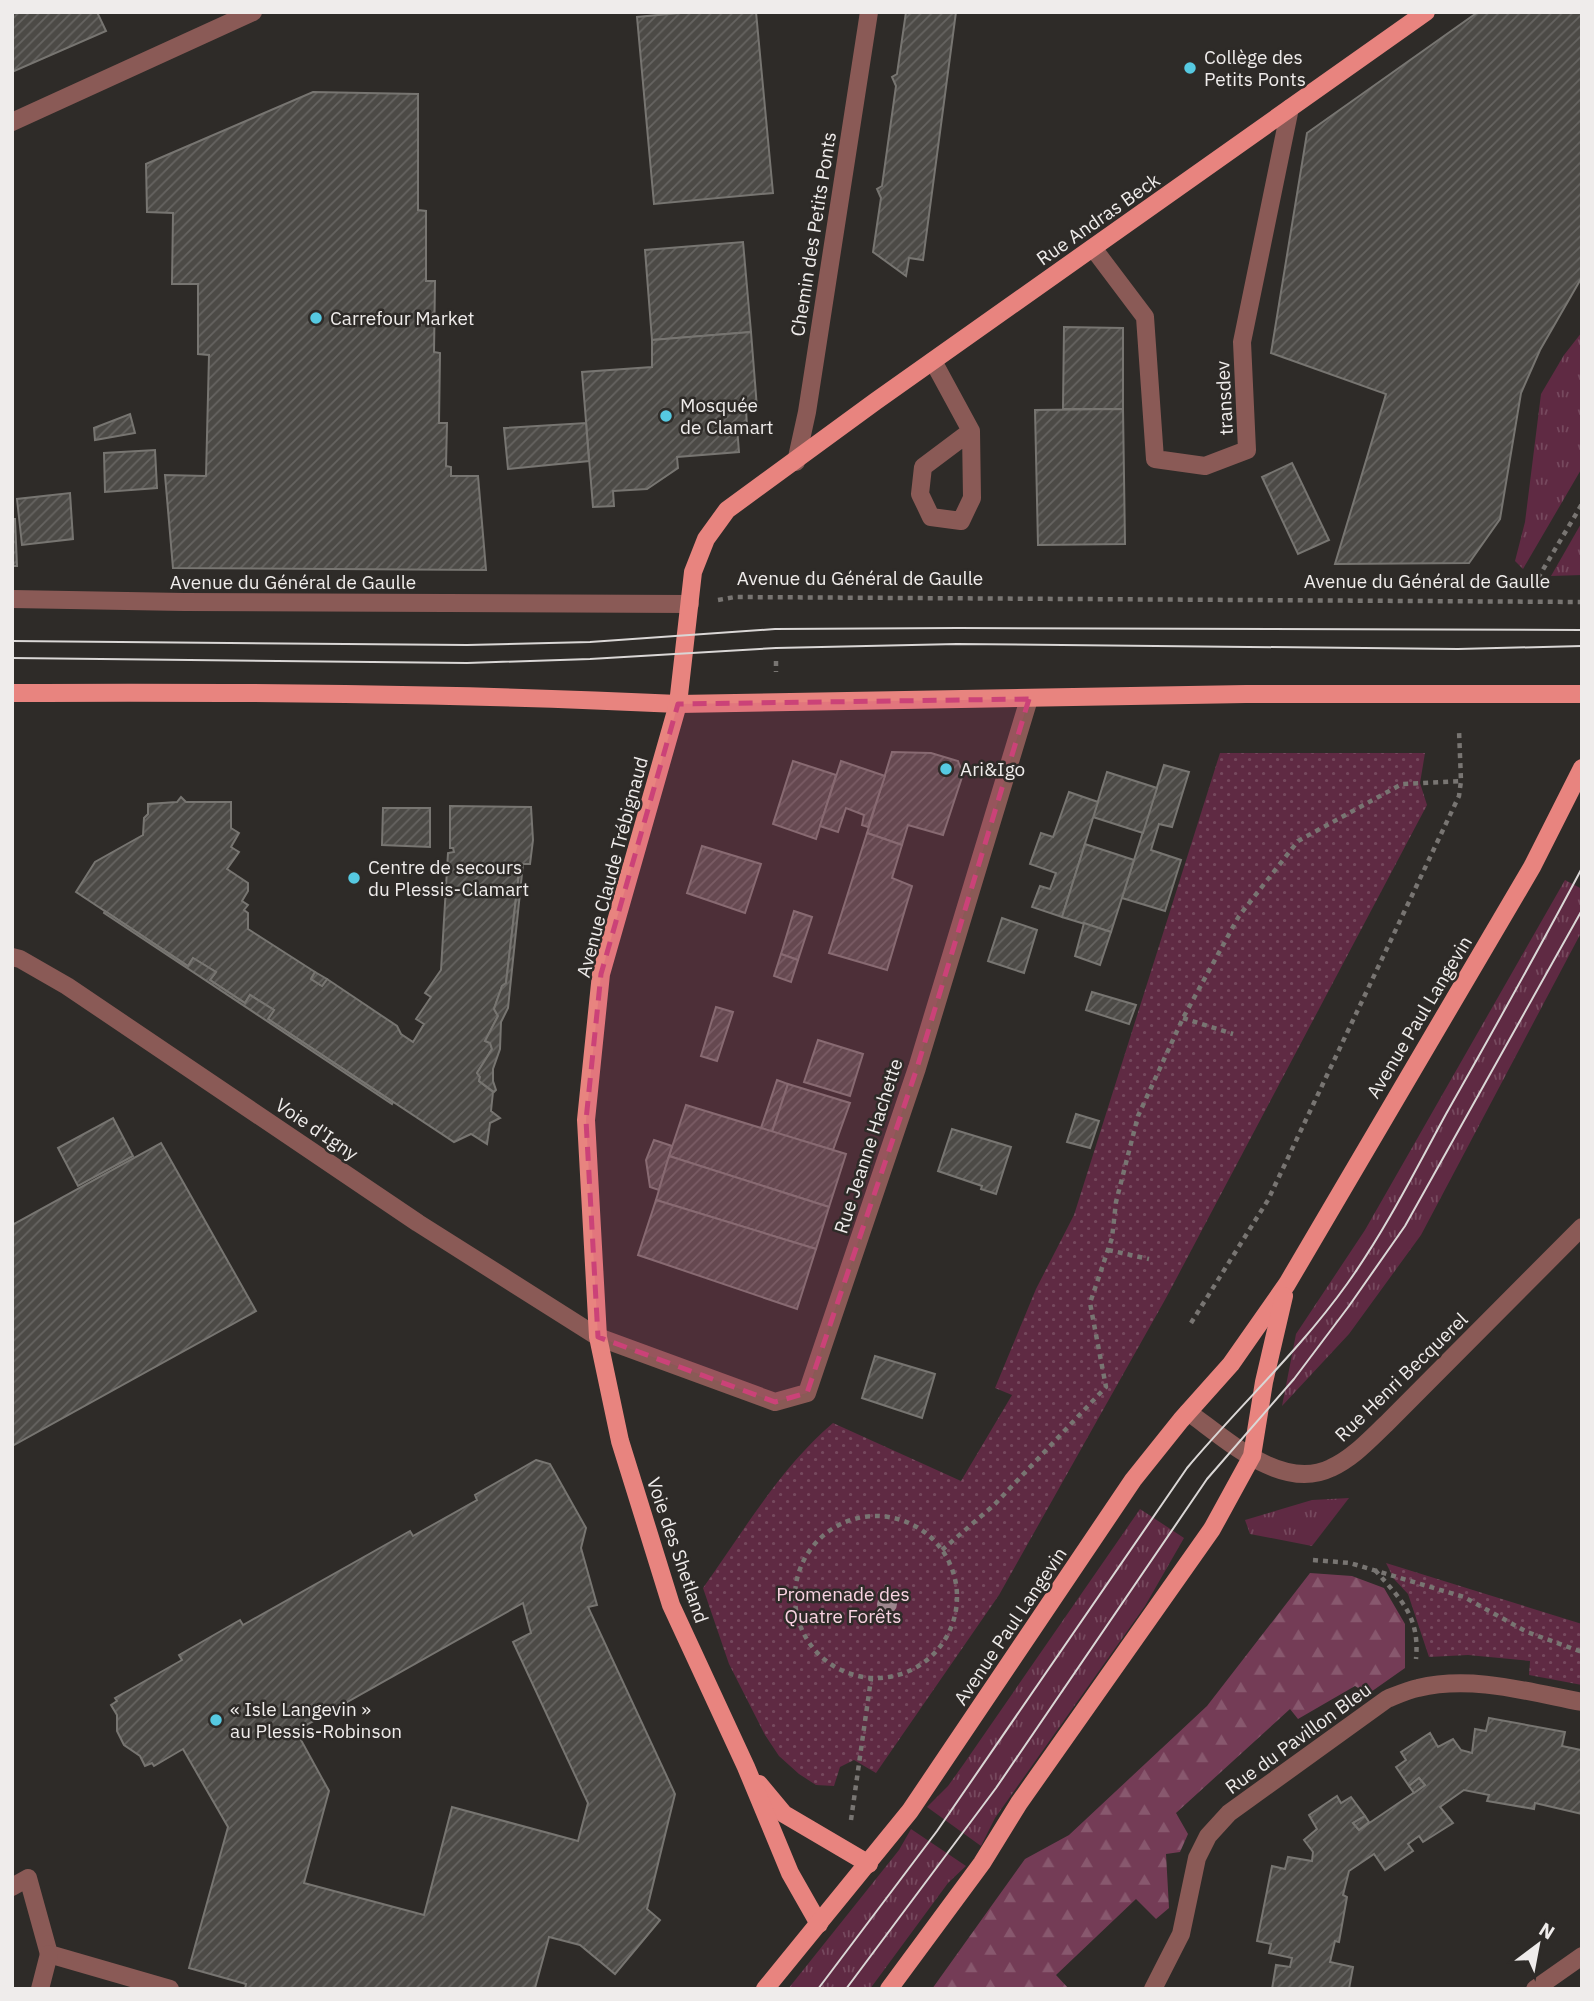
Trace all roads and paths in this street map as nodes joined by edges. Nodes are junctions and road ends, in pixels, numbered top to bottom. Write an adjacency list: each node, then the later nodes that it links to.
1 (253, 12): 5 (street)
2 (869, 12): 9 (street, Chemin des Petits Ponts)
3 (1426, 12): 4 (main road, Rue Andras Beck)
4 (1290, 108): 6 (main road, Rue Andras Beck); 6 (street, transdev)
5 (12, 122)
6 (1093, 248): 7 (main road, Rue Andras Beck)
7 (933, 361): 8 (street); 9 (main road, Rue Andras Beck)
8 (971, 431): 8 (street)
9 (796, 462): 14 (main road, Rue Andras Beck)
10 (1582, 504): 11 (path)
11 (1538, 578)
12 (12, 599): 14 (street, Avenue du Général de Gaulle)
13 (1582, 602): 14 (path, Avenue du Général de Gaulle)
14 (690, 604): 20 (main road, Avenue Claude Trébignaud)
15 (776, 661): 16 (path)
16 (776, 672)
17 (12, 693): 20 (main road)
18 (1582, 694): 19 (main road)
19 (1029, 699): 20 (main road); 32 (street, Rue Jeanne Hachette)
20 (678, 704): 32 (main road, Avenue Claude Trébignaud)
21 (1459, 730): 23 (path)
22 (1582, 768): 30 (main road, Avenue Paul Langevin)
23 (1461, 781): 25 (path); 31 (path)
24 (12, 957): 32 (street, Voie d'Igny)
25 (1184, 1018): 26 (path); 28 (path)
26 (1233, 1034)
27 (1582, 1227): 34 (street, Rue Henri Becquerel)
28 (1108, 1250): 29 (path); 35 (path)
29 (1149, 1259)
30 (1287, 1284): 33 (main road, Avenue Paul Langevin); 34 (main road, Avenue Paul Langevin)
31 (1191, 1323)
32 (598, 1337): 42 (main road, Voie des Shetland)
33 (1188, 1412): 34 (street, Rue Henri Becquerel); 44 (main road, Avenue Paul Langevin)
34 (1252, 1456): 52 (main road, Avenue Paul Langevin)
35 (942, 1550): 39 (path); 39 (path)
36 (1313, 1560): 37 (path)
37 (1374, 1569): 38 (path); 40 (path)
38 (1582, 1652)
39 (871, 1679): 43 (path)
40 (1417, 1688): 41 (street, Rue du Pavillon Bleu); 53 (street, Rue du Pavillon Bleu)
41 (1582, 1702)
42 (746, 1768): 44 (main road, Voie des Shetland); 46 (main road, Voie des Shetland)
43 (850, 1824)
44 (869, 1864): 46 (main road, Avenue Paul Langevin)
45 (12, 1887): 47 (street)
46 (819, 1924): 51 (main road, Avenue Paul Langevin)
47 (49, 1954): 49 (street); 50 (street)
48 (1582, 1956): 54 (street)
49 (40, 1989)
50 (170, 1989)
51 (765, 1989)
52 (889, 1989)
53 (1153, 1989)
54 (1535, 1989)

